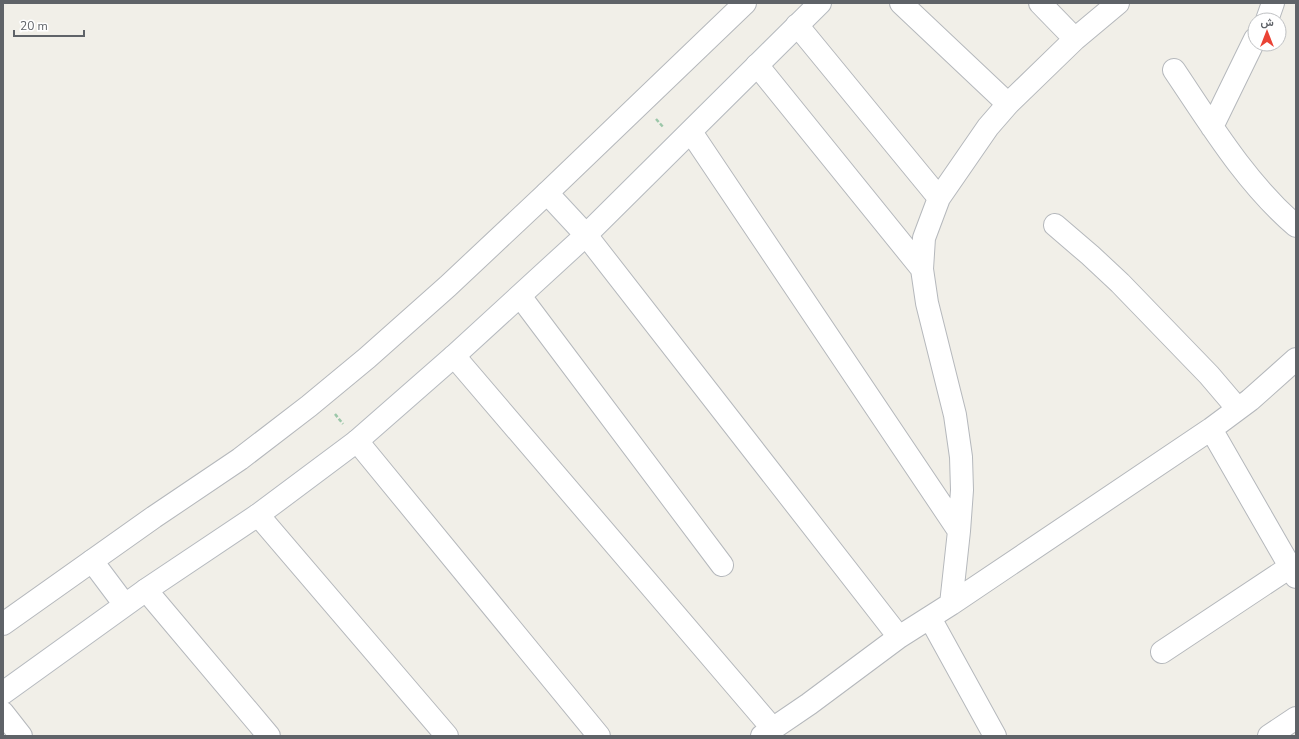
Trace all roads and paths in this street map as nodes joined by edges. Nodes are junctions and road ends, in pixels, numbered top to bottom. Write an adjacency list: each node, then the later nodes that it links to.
1 (745, 3): 11 (street)
2 (820, 3): 6 (street)
3 (901, 3): 12 (street)
4 (1040, 3): 7 (street)
5 (1118, 3): 7 (street)
6 (797, 25): 9 (street); 16 (street)
7 (1075, 39): 12 (street)
8 (1249, 52): 13 (street)
9 (757, 65): 14 (street); 20 (street)
10 (1174, 70): 13 (street)
11 (642, 102): 14 (path); 15 (street)
12 (1008, 104): 16 (street)
13 (1212, 127): 18 (street)
14 (684, 138): 19 (street); 29 (street)
15 (547, 193): 19 (street); 24 (street)
16 (939, 198): 20 (street)
17 (1055, 225): 25 (street)
18 (1296, 226)
19 (586, 235): 21 (street); 38 (street)
20 (922, 269): 29 (street)
21 (520, 296): 22 (street); 31 (street)
22 (454, 356): 27 (street); 43 (street)
23 (1294, 366): 25 (street)
24 (321, 396): 27 (path); 30 (street)
25 (1238, 409): 26 (street)
26 (1211, 429): 32 (street); 34 (street)
27 (357, 441): 28 (street); 47 (street)
28 (258, 516): 33 (street); 46 (street)
29 (959, 531): 34 (street)
30 (92, 561): 35 (street); 37 (street)
31 (722, 565)
32 (1293, 572): 39 (street)
33 (146, 590): 35 (street); 45 (street)
34 (951, 604): 36 (street)
35 (125, 605): 40 (street)
36 (930, 618): 38 (street); 48 (street)
37 (3, 624)
38 (899, 637): 43 (street)
39 (1162, 652)
40 (3, 693)
41 (3, 714): 44 (street)
42 (1296, 718): 49 (street)
43 (767, 732)
44 (21, 736)
45 (269, 736)
46 (447, 736)
47 (599, 736)
48 (995, 736)
49 (1269, 736)

